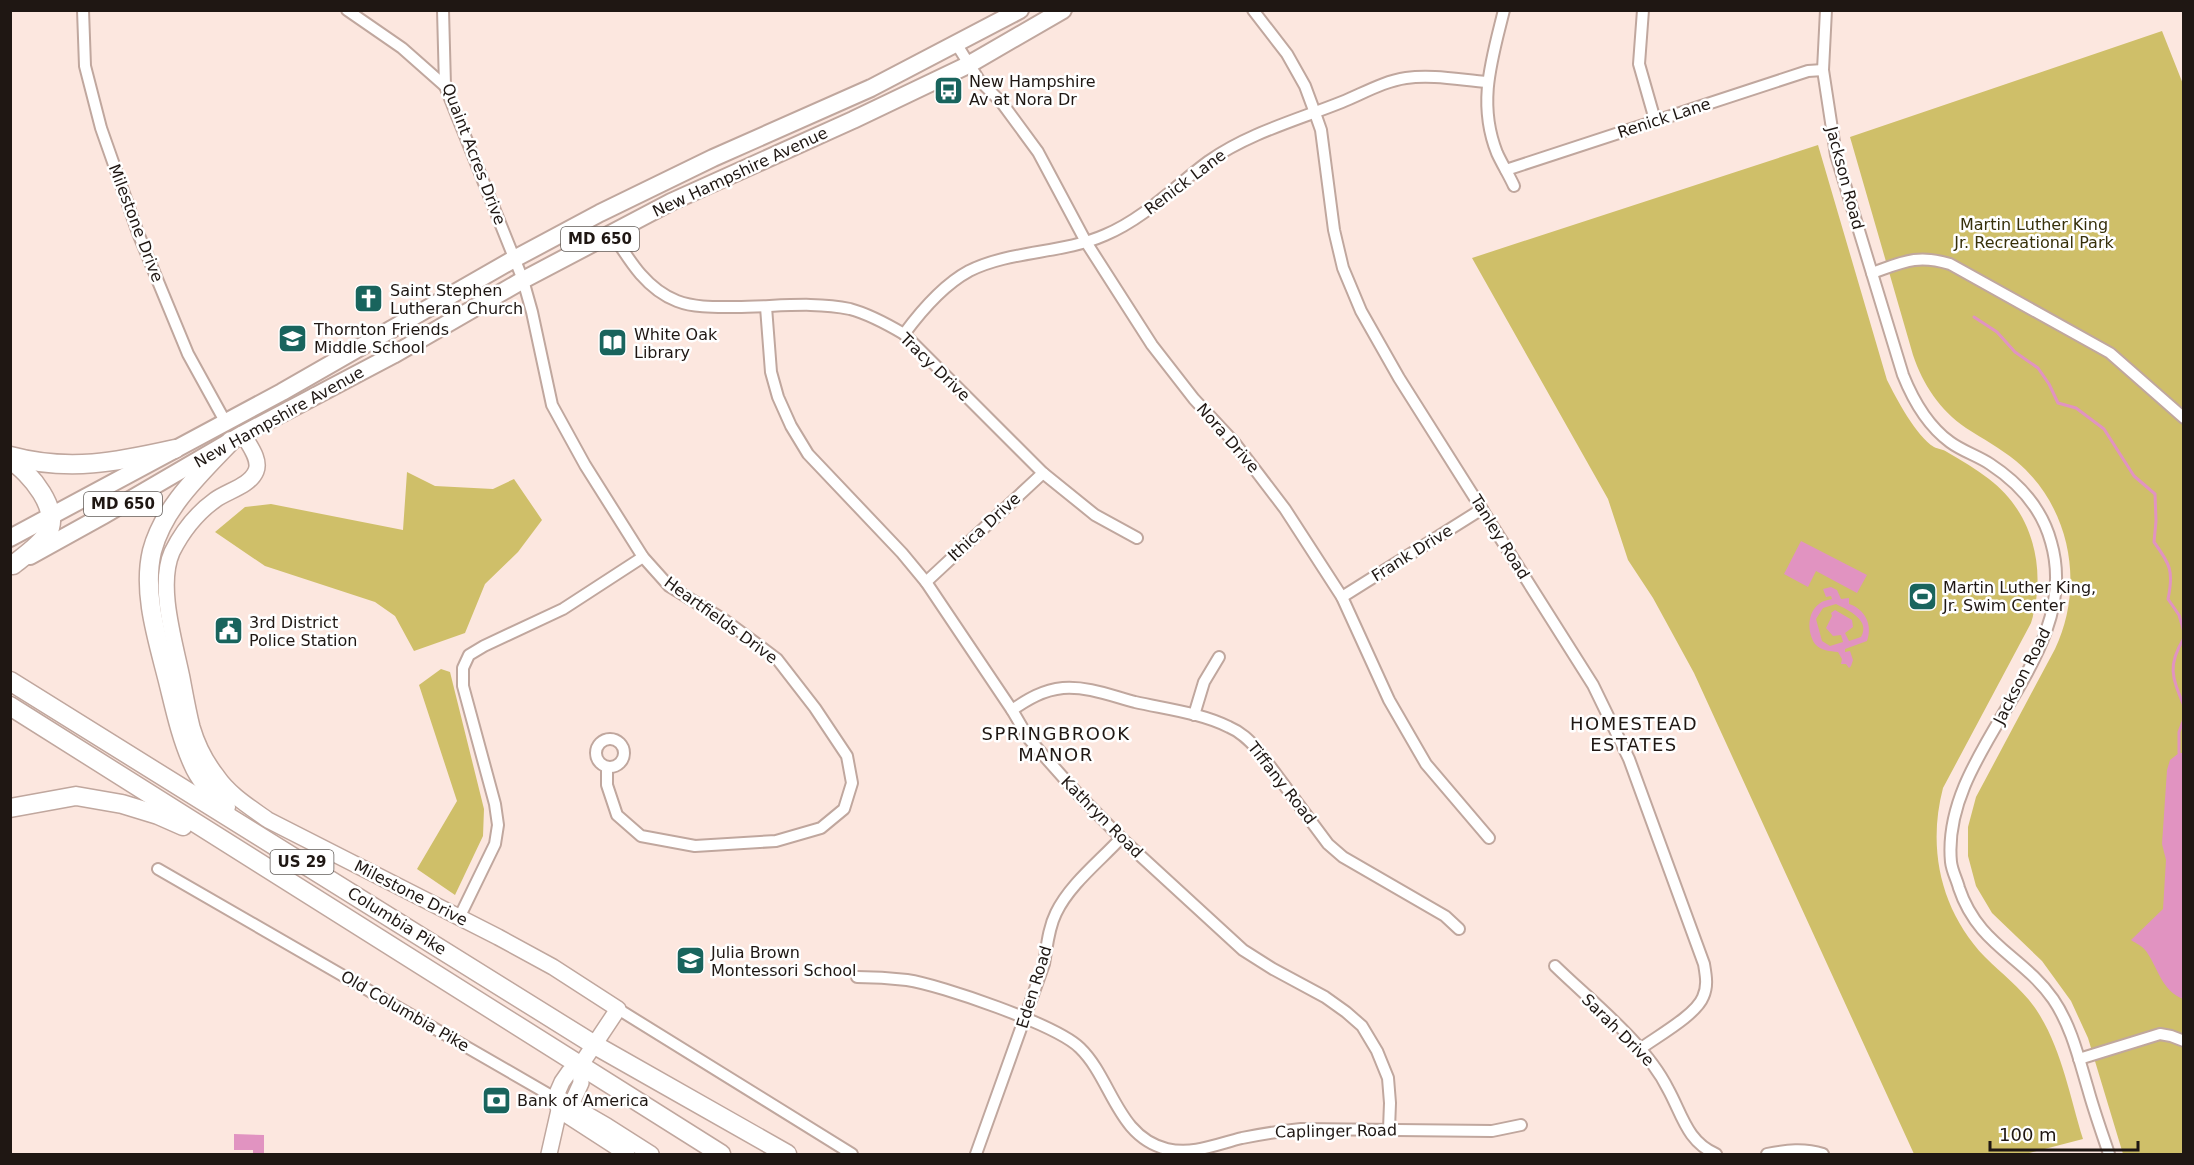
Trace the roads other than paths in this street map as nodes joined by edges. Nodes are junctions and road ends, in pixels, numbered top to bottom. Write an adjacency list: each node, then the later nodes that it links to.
1 (82, 10): 29 (street, Milestone Drive)
2 (347, 10): 14 (street)
3 (443, 10): 14 (street, Quaint Acres Drive)
4 (1020, 10): 10 (main road, New Hampshire Avenue / MD 650)
5 (1063, 10): 11 (main road, New Hampshire Avenue / MD 650)
6 (1253, 10): 15 (street, Tanley Road)
7 (1504, 10): 13 (street)
8 (1642, 10): 16 (street)
9 (1826, 10): 12 (street, Jackson Road)
10 (957, 45): 11 (street, Nora Drive); 17 (main road, New Hampshire Avenue / MD 650)
11 (968, 65): 19 (main road, New Hampshire Avenue / MD 650); 22 (street, Nora Drive)
12 (1823, 70): 16 (street, Renick Lane); 24 (street, Jackson Road)
13 (1488, 82): 15 (street, Renick Lane); 18 (street)
14 (444, 86): 23 (street, Quaint Acres Drive)
15 (1315, 113): 22 (street, Renick Lane); 34 (street, Tanley Road)
16 (1655, 120): 18 (street, Renick Lane)
17 (725, 153): 19 (main road); 23 (main road, New Hampshire Avenue / MD 650)
18 (1506, 170): 20 (street)
19 (734, 172): 21 (main road, New Hampshire Avenue / MD 650)
20 (1514, 186)
21 (612, 233): 25 (main road, New Hampshire Avenue / MD 650); 26 (street, Tracy Drive)
22 (1086, 242): 27 (street, Renick Lane); 41 (street, Nora Drive)
23 (514, 259): 25 (street, Heartfields Drive); 29 (main road, New Hampshire Avenue / MD 650)
24 (1872, 273): 28 (street); 63 (street, Jackson Road)
25 (523, 280): 29 (main road, New Hampshire Avenue / MD 650); 38 (street, Heartfields Drive)
26 (766, 307): 27 (street, Tracy Drive); 40 (street, Kathryn Road)
27 (904, 334): 33 (street, Tracy Drive)
28 (2184, 418)
29 (233, 433): 30 (main road, New Hampshire Avenue / MD 650); 39 (main road, New Hampshire Avenue / MD 650); 49 (highway); 54 (street, Milestone Drive)
30 (175, 449): 31 (highway); 35 (main road, New Hampshire Avenue / MD 650)
31 (10, 456)
32 (10, 460): 35 (highway)
33 (1043, 473): 37 (street, Tracy Drive); 40 (street, Ithica Drive)
34 (1482, 509): 41 (street, Frank Drive); 62 (street, Tanley Road)
35 (52, 515): 36 (main road, New Hampshire Avenue / MD 650); 39 (highway)
36 (10, 538)
37 (1137, 538)
38 (643, 557): 47 (street, Heartfields Drive); 54 (street)
39 (12, 566)
40 (926, 582): 45 (street, Kathryn Road)
41 (1342, 597): 51 (street, Nora Drive)
42 (1219, 657): 46 (street)
43 (10, 681): 49 (highway, Columbia Pike / US 29)
44 (10, 706): 52 (highway, Columbia Pike / US 29)
45 (1012, 710): 46 (street, Tiffany Road); 50 (street, Kathryn Road)
46 (1194, 715): 55 (street, Tiffany Road)
47 (607, 767)
48 (10, 808): 52 (highway)
49 (244, 826): 61 (highway, Columbia Pike / US 29)
50 (1121, 838): 59 (street, Eden Road); 67 (street, Kathryn Road)
51 (1489, 838)
52 (246, 855): 64 (highway, Columbia Pike / US 29)
53 (158, 869): 65 (street, Old Columbia Pike)
54 (459, 918): 58 (street, Milestone Drive)
55 (1459, 929)
56 (1555, 966): 62 (street, Sarah Drive)
57 (857, 977): 59 (street, Caplinger Road)
58 (618, 1009): 61 (street); 74 (street, Milestone Drive)
59 (1025, 1019): 67 (street, Caplinger Road); 75 (street, Eden Road)
60 (2184, 1041): 63 (street)
61 (593, 1044): 64 (street); 68 (highway, Columbia Pike / US 29)
62 (1640, 1049): 76 (street, Sarah Drive)
63 (2079, 1059): 79 (street, Jackson Road)
64 (580, 1066): 65 (street); 72 (highway, Columbia Pike / US 29)
65 (562, 1104): 69 (street); 70 (street, Old Columbia Pike); 71 (street, Old Columbia Pike)
66 (1521, 1125): 67 (street, Caplinger Road)
67 (1389, 1129)
68 (768, 1150): 73 (highway, Columbia Pike / US 29)
69 (549, 1155)
70 (627, 1155)
71 (651, 1155)
72 (721, 1155)
73 (787, 1155)
74 (852, 1155)
75 (976, 1155)
76 (1716, 1155)
77 (1767, 1155): 78 (street)
78 (1823, 1155)
79 (2109, 1155)

